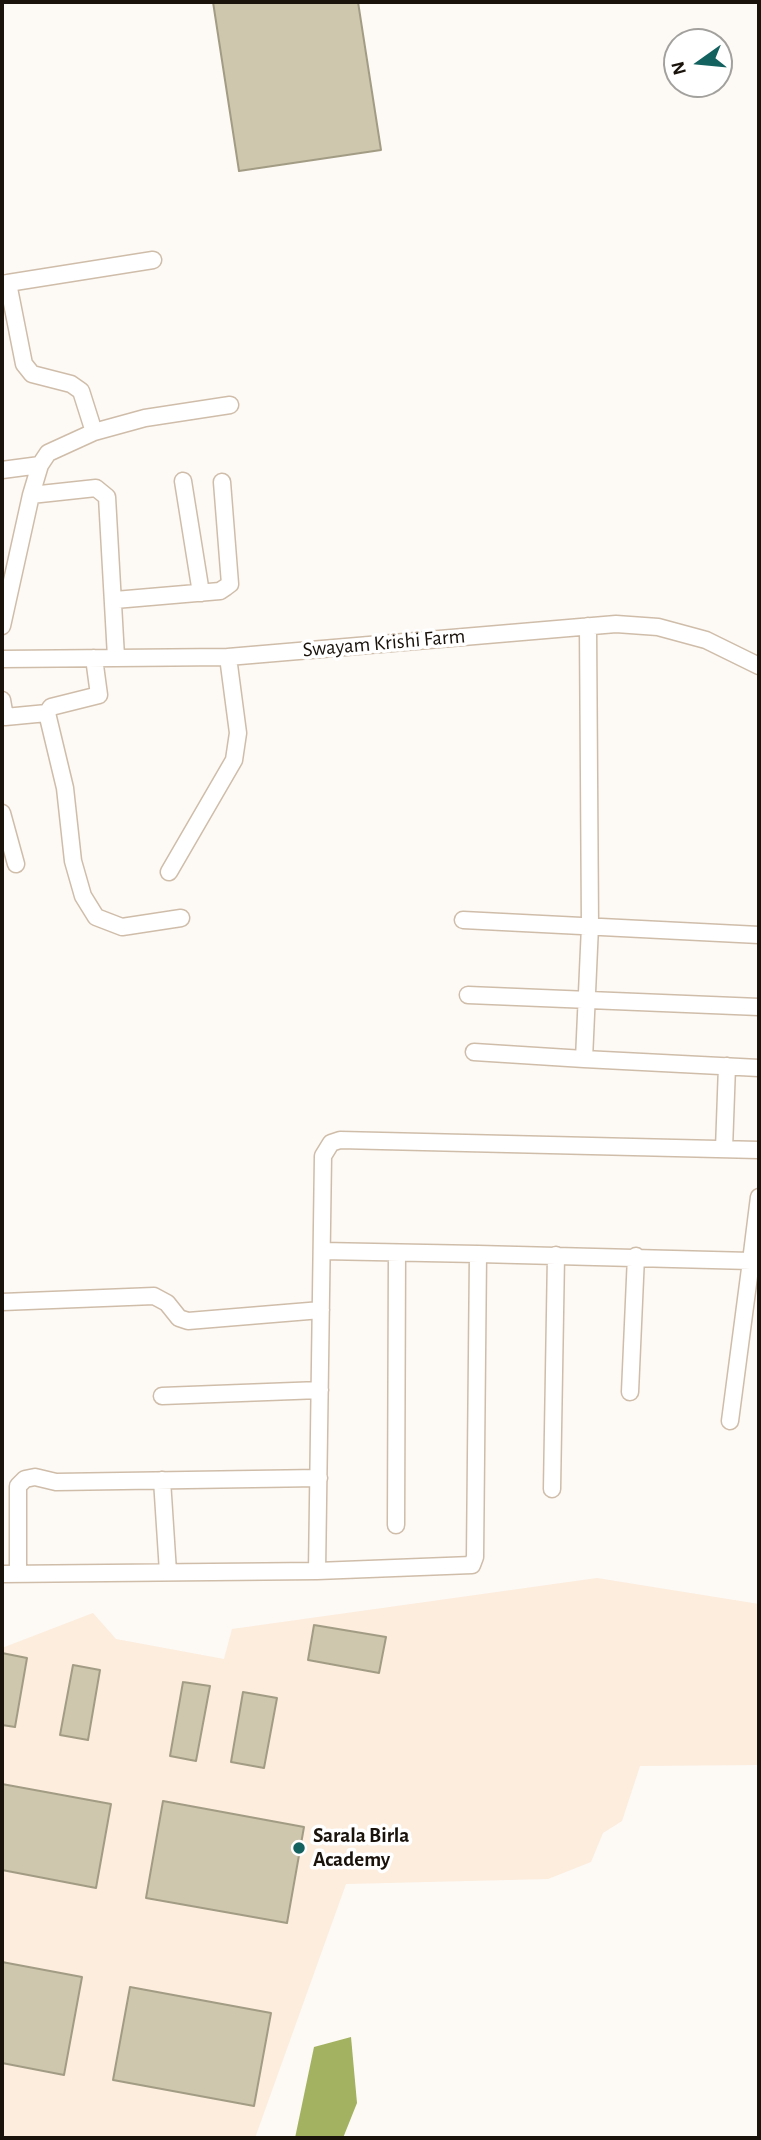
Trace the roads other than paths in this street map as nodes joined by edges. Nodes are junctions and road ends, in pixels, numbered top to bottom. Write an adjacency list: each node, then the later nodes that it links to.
1 (153, 260): 2 (street)
2 (5, 283): 4 (street)
3 (230, 405): 4 (street)
4 (94, 432): 5 (street)
5 (40, 465): 6 (street); 9 (street)
6 (2, 470)
7 (183, 481): 10 (street)
8 (222, 482): 10 (street)
9 (31, 495): 11 (street); 12 (street)
10 (201, 593): 11 (street)
11 (115, 600): 14 (street)
12 (2, 626)
13 (589, 626): 15 (street, Swayam Krishi Farm); 18 (street, Swayam Krishi Farm); 26 (street)
14 (116, 657): 15 (street, Swayam Krishi Farm); 16 (street, Swayam Krishi Farm)
15 (228, 657): 23 (street)
16 (94, 658): 17 (street, Swayam Krishi Farm); 20 (street)
17 (2, 659)
18 (759, 666)
19 (2, 700): 20 (street)
20 (47, 713): 24 (street)
21 (2, 813): 22 (street)
22 (16, 864)
23 (170, 872)
24 (181, 918)
25 (463, 920): 26 (street)
26 (590, 926): 27 (street); 29 (street)
27 (759, 934)
28 (468, 995): 29 (street)
29 (588, 999): 30 (street); 32 (street)
30 (759, 1007)
31 (474, 1052): 32 (street)
32 (584, 1059): 33 (street)
33 (727, 1066): 34 (street); 35 (street)
34 (759, 1068)
35 (724, 1149): 36 (street); 38 (street)
36 (759, 1150)
37 (759, 1197): 43 (street)
38 (322, 1251): 39 (street); 45 (street)
39 (397, 1253): 40 (street); 53 (street)
40 (478, 1254): 41 (street); 54 (street)
41 (556, 1255): 42 (street); 52 (street)
42 (636, 1256): 43 (street); 47 (street)
43 (751, 1261): 49 (street)
44 (2, 1301): 45 (street)
45 (321, 1310): 46 (street)
46 (320, 1390): 48 (street); 50 (street)
47 (630, 1392)
48 (162, 1396)
49 (730, 1421)
50 (319, 1478): 51 (street); 54 (street)
51 (162, 1480): 55 (street); 56 (street)
52 (552, 1489)
53 (396, 1525)
54 (317, 1571): 55 (street)
55 (168, 1572): 56 (street)
56 (10, 1574)

